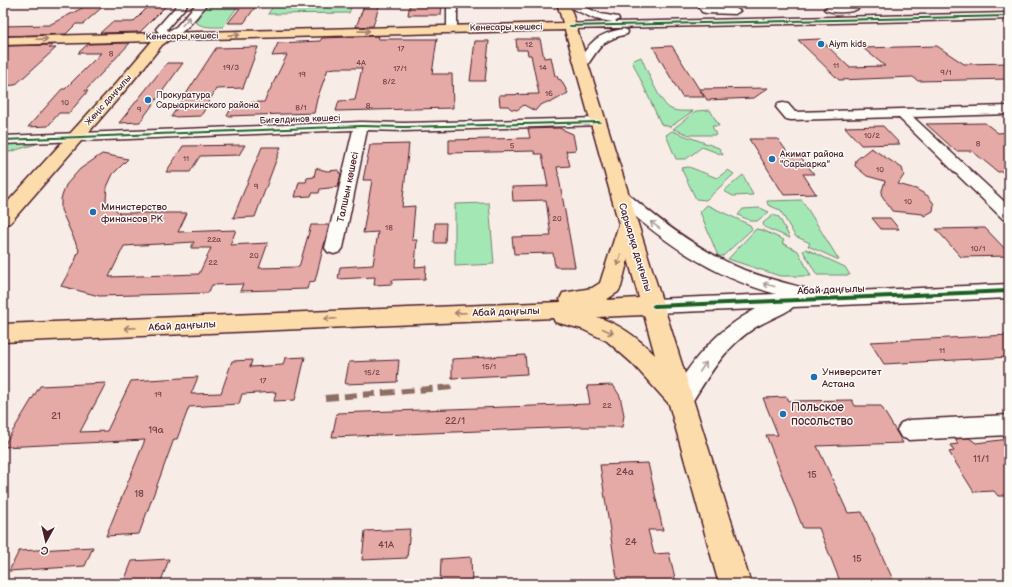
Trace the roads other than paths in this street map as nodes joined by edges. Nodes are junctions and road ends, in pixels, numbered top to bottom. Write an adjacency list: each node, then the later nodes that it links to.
1 (184, 3): 15 (street)
2 (202, 3): 15 (street, Жеңіс даңғылы, one-way to 2)
3 (452, 3): 14 (street)
4 (562, 3): 12 (main road, Сарыарқа даңғылы); 13 (main road)
5 (566, 3): 11 (street)
6 (701, 3): 10 (street)
7 (852, 3): 8 (street)
8 (816, 9)
9 (1009, 16): 10 (street, Кенесары көшесі)
10 (751, 22): 11 (street, Кенесары көшесі)
11 (667, 24): 12 (street, Кенесары көшесі); 19 (street)
12 (570, 26): 13 (main road, Кенесары көшесі); 19 (main road, Сарыарқа даңғылы)
13 (497, 27): 14 (main road, Кенесары көшесі)
14 (452, 28): 15 (main road, Кенесары көшесі, one-way to 14)
15 (167, 36): 16 (main road, Кенесары көшесі); 18 (main road, Жеңіс даңғылы)
16 (87, 38): 17 (main road, Кенесары көшесі, one-way to 16); 18 (main road)
17 (3, 41)
18 (147, 55): 25 (main road, Жеңіс даңғылы)
19 (582, 65): 23 (main road, Сарыарқа даңғылы)
20 (783, 107): 22 (street)
21 (1009, 110): 22 (street)
22 (901, 113): 28 (street)
23 (599, 122): 24 (street, Бигелдинов көшесі); 27 (main road, Сарыарқа даңғылы)
24 (361, 126): 25 (street, Бигелдинов көшесі); 31 (street, Талшын көшесі)
25 (75, 137): 26 (street, Бигелдинов көшесі); 29 (main road, Жеңіс даңғылы)
26 (3, 140)
27 (621, 196): 30 (main road, Сарыарқа даңғылы); 33 (street, one-way to 27)
28 (1009, 215)
29 (3, 219)
30 (629, 222): 35 (main road, Сарыарқа даңғылы); 36 (main road, one-way to 36)
31 (334, 248)
32 (1009, 291): 33 (street, Абай даңғылы)
33 (820, 299): 34 (street, Абай даңғылы)
34 (797, 300): 35 (street, Абай даңғылы); 41 (street, one-way to 34)
35 (654, 306): 36 (main road, Абай даңғылы); 41 (main road, Сарыарқа даңғылы)
36 (529, 310): 38 (main road, Абай даңғылы, one-way to 38); 41 (main road, one-way to 41)
37 (3, 320): 38 (main road)
38 (60, 331): 39 (main road, Абай даңғылы); 40 (main road)
39 (3, 333)
40 (3, 344)
41 (681, 400): 44 (main road, Сарыарқа даңғылы)
42 (1009, 425): 43 (street)
43 (910, 430)
44 (735, 584)

